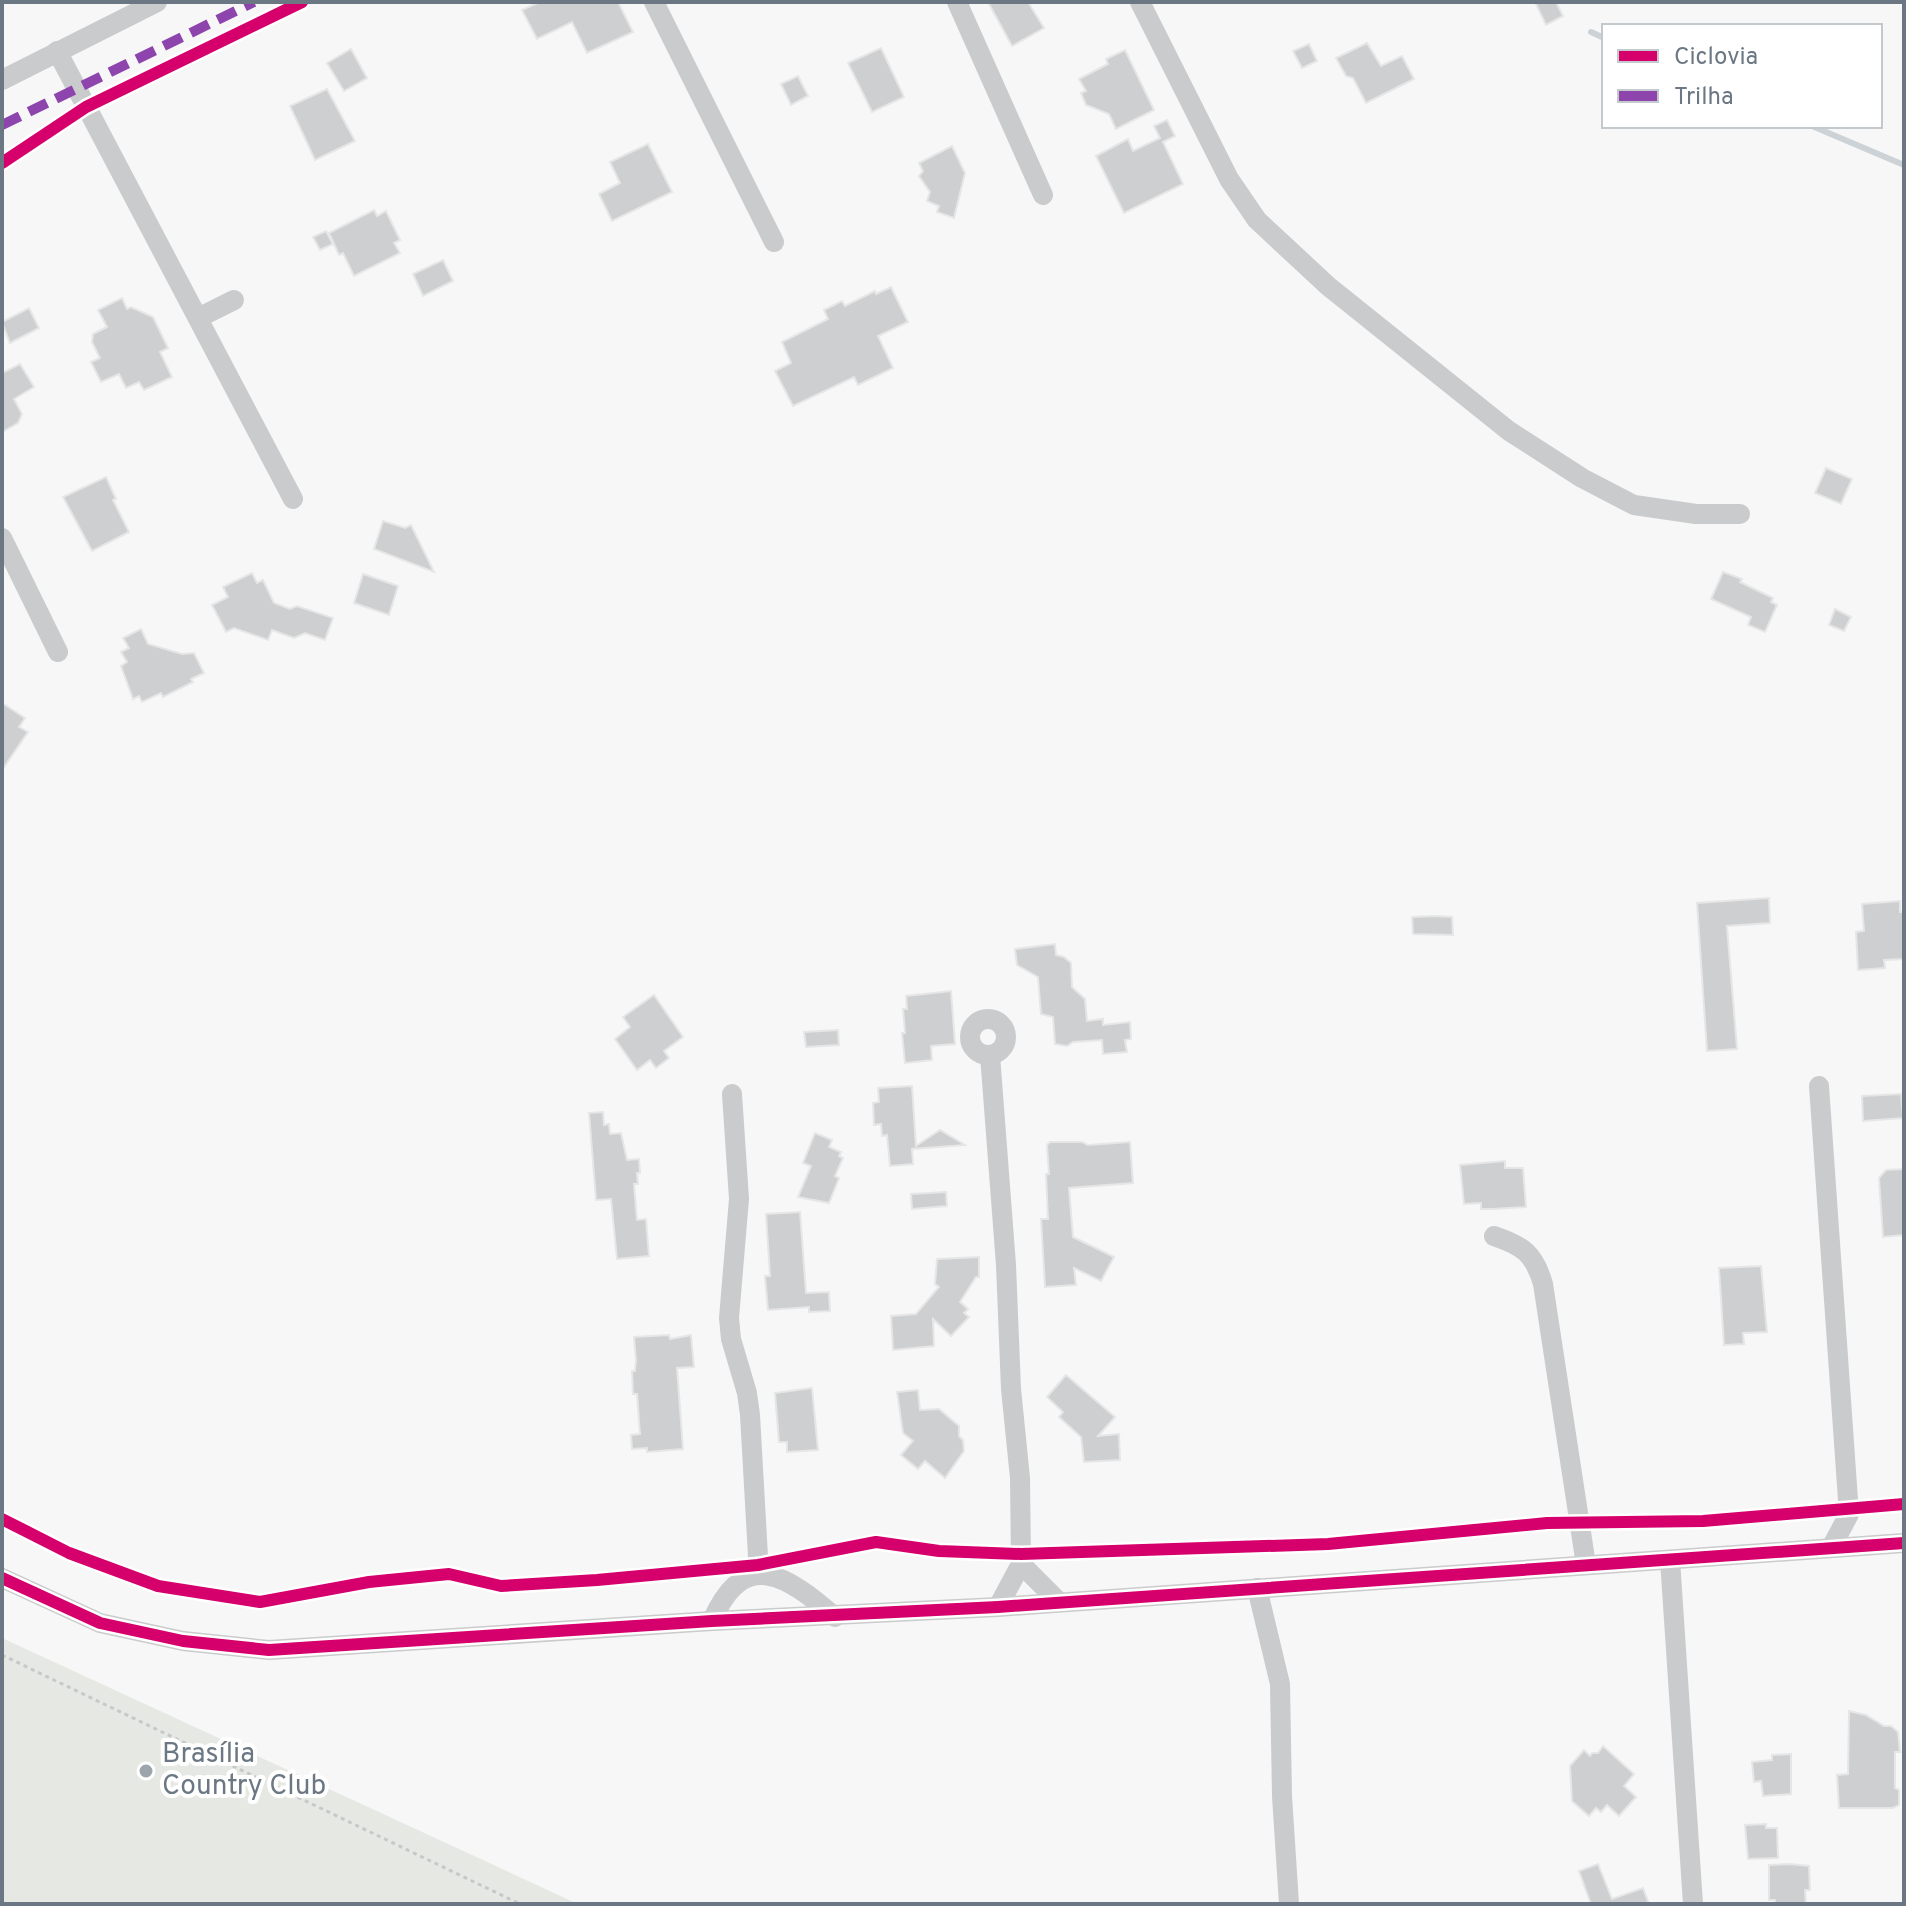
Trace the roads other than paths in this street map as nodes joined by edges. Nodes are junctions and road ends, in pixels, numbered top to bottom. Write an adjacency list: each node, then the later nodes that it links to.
1 (157, 2): 5 (street)
2 (654, 2): 8 (street)
3 (957, 2): 7 (street)
4 (1140, 2): 12 (street)
5 (57, 51): 6 (street); 10 (street)
6 (2, 80)
7 (1043, 195)
8 (774, 242)
9 (234, 300): 10 (street)
10 (200, 317): 11 (street)
11 (293, 499)
12 (1740, 514)
13 (2, 538): 14 (street)
14 (58, 652)
15 (990, 1055): 24 (street)
16 (1819, 1086): 19 (street)
17 (732, 1094): 26 (street)
18 (1494, 1236): 25 (street)
19 (1849, 1514): 21 (street); 22 (street)
20 (1904, 1543): 21 (street)
21 (1875, 1545): 22 (street)
22 (1831, 1548): 23 (street)
23 (1670, 1560): 25 (street); 34 (street)
24 (1021, 1564): 29 (street); 30 (street)
25 (1586, 1565): 28 (street)
26 (759, 1574): 31 (street); 32 (street)
27 (2, 1578): 32 (street)
28 (1257, 1588): 29 (street); 33 (street)
29 (1059, 1602): 30 (street)
30 (998, 1607): 31 (street)
31 (835, 1617): 32 (street)
32 (712, 1621)
33 (1289, 1904)
34 (1693, 1904)

